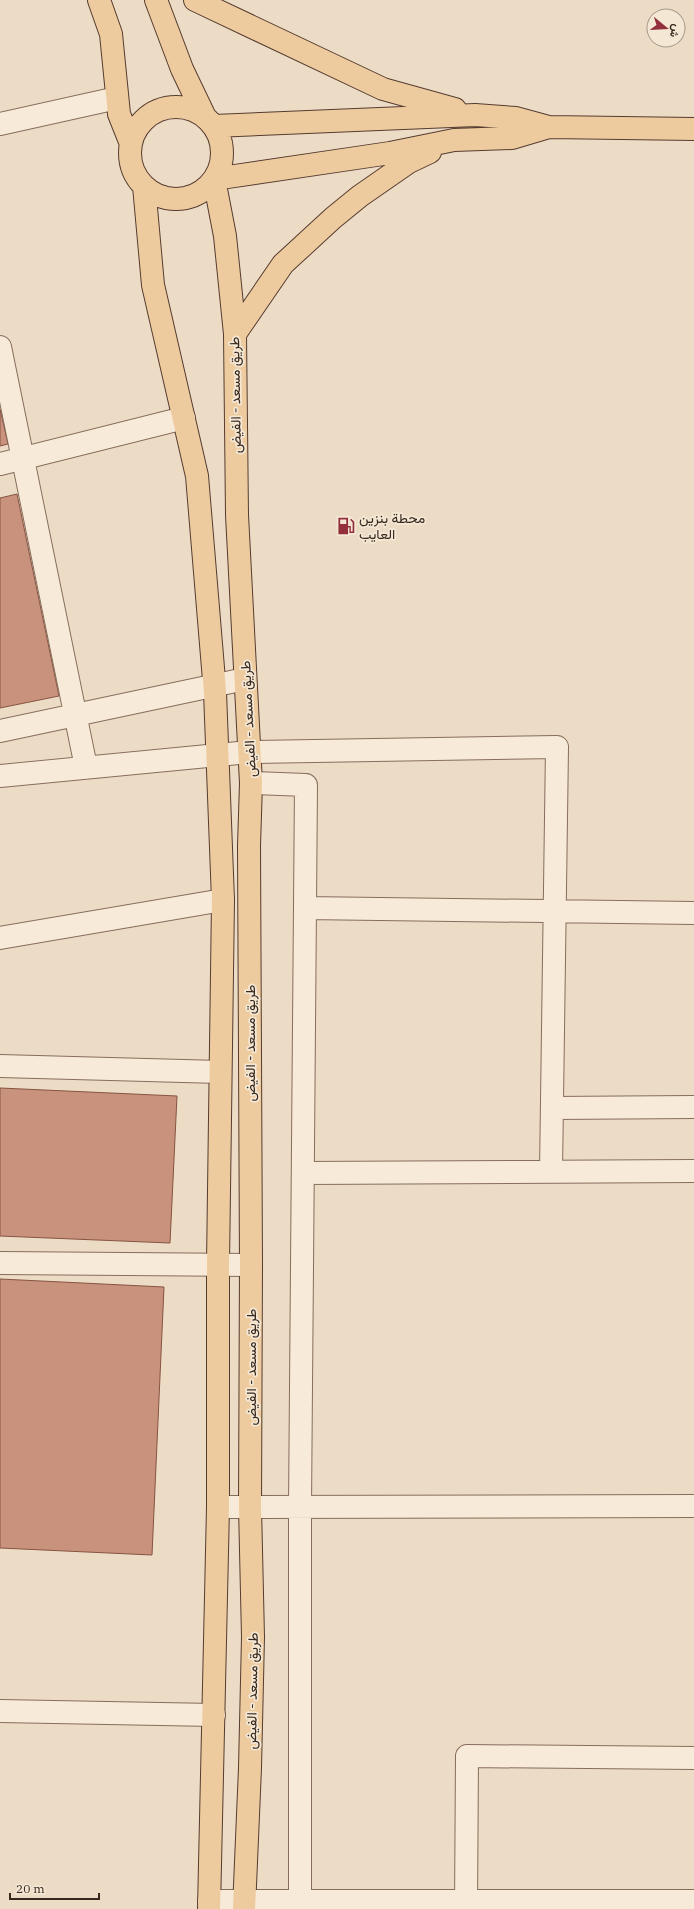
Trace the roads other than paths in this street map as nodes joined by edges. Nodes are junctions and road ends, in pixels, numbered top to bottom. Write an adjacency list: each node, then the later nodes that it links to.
1 (99, 0): 4 (main road, طريق مسعد - الفيض)
2 (156, 0): 6 (main road, طريق مسعد - الفيض)
3 (195, 0): 5 (main road)
4 (117, 98): 7 (street); 11 (main road, طريق مسعد - الفيض)
5 (475, 115): 6 (main road); 8 (main road)
6 (209, 120): 11 (main road, طريق مسعد - الفيض); 12 (main road, طريق مسعد - الفيض)
7 (0, 124)
8 (549, 127): 9 (main road); 10 (main road)
9 (694, 129)
10 (454, 140): 12 (main road); 14 (main road)
11 (131, 144): 13 (main road, طريق مسعد - الفيض)
12 (214, 179): 13 (main road, طريق مسعد - الفيض); 14 (main road, طريق مسعد - الفيض)
13 (144, 186): 16 (main road, طريق مسعد - الفيض)
14 (234, 334): 19 (main road, طريق مسعد - الفيض)
15 (0, 347): 17 (street)
16 (184, 418): 17 (street); 20 (main road, طريق مسعد - الفيض)
17 (23, 458): 18 (street); 21 (street)
18 (0, 464)
19 (246, 679): 20 (street); 23 (main road, طريق مسعد - الفيض)
20 (214, 685): 21 (street); 24 (main road, طريق مسعد - الفيض)
21 (75, 715): 22 (street); 25 (street)
22 (0, 731)
23 (249, 752): 24 (street); 27 (main road, طريق مسعد - الفيض); 30 (street)
24 (217, 756): 25 (street); 28 (main road, طريق مسعد - الفيض)
25 (86, 767): 26 (street)
26 (0, 776)
27 (251, 783): 29 (street); 42 (main road, طريق مسعد - الفيض)
28 (223, 900): 32 (street); 34 (main road, طريق مسعد - الفيض)
29 (305, 908): 30 (street); 39 (street)
30 (555, 912): 31 (street); 36 (street)
31 (694, 913)
32 (0, 938)
33 (0, 1066): 34 (street)
34 (220, 1072): 41 (main road, طريق مسعد - الفيض)
35 (694, 1106): 36 (street)
36 (552, 1108): 38 (street)
37 (694, 1170): 38 (street)
38 (552, 1172): 39 (street)
39 (303, 1173): 46 (street)
40 (0, 1263): 41 (street)
41 (218, 1264): 42 (street); 44 (main road, طريق مسعد - الفيض)
42 (252, 1264): 45 (main road, طريق مسعد - الفيض)
43 (694, 1506): 46 (street)
44 (218, 1507): 45 (street); 48 (main road, طريق مسعد - الفيض)
45 (250, 1507): 46 (street); 52 (main road, طريق مسعد - الفيض)
46 (300, 1507): 53 (street)
47 (0, 1711): 48 (street)
48 (214, 1714): 51 (main road, طريق مسعد - الفيض)
49 (694, 1758): 54 (street)
50 (694, 1901): 54 (street)
51 (209, 1905): 52 (street)
52 (244, 1905): 53 (street)
53 (300, 1905): 54 (street)
54 (466, 1905)

